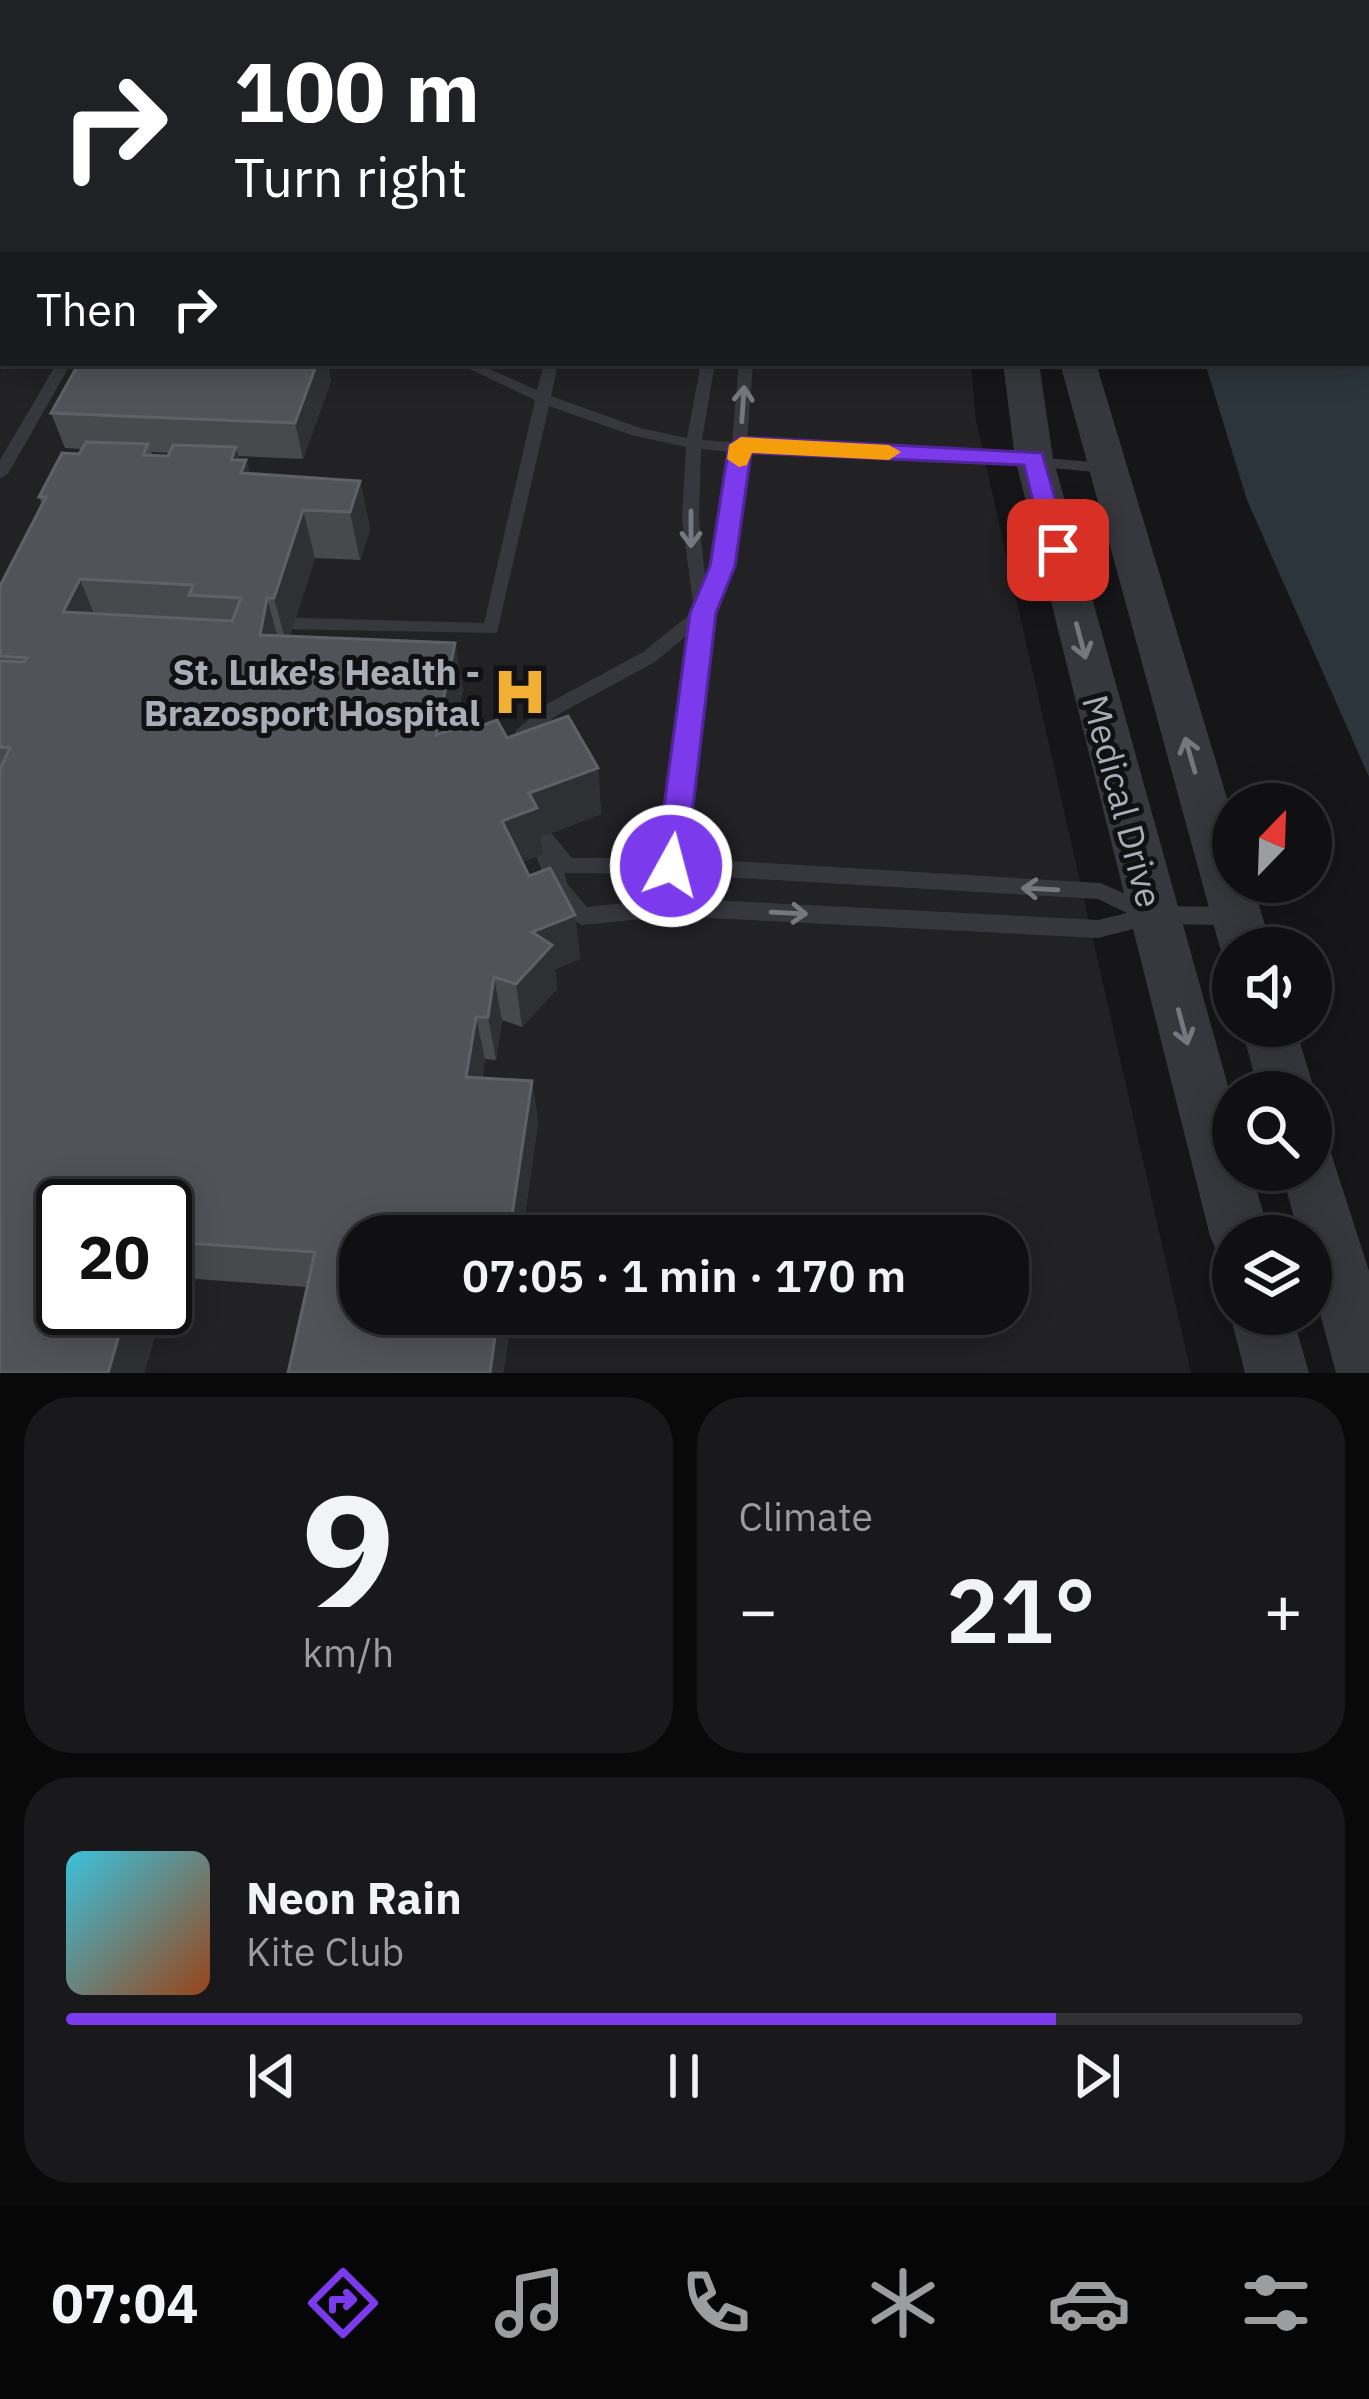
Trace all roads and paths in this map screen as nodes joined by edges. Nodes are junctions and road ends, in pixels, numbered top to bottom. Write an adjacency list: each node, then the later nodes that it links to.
1 (62, 366): 13 (lane)
2 (471, 366): 8 (lane)
3 (550, 366): 8 (lane)
4 (707, 366): 9 (lane)
5 (746, 366): 10 (lane, one-way to 5)
6 (1021, 366): 11 (street, Medical Drive)
7 (1079, 366): 12 (street, Medical Drive)
8 (544, 398): 9 (lane); 15 (lane)
9 (694, 443): 10 (lane); 14 (lane, one-way to 14)
10 (741, 445): 11 (lane); 14 (lane)
11 (1034, 458): 12 (lane); 20 (street, Medical Drive, one-way to 20)
12 (1108, 468): 22 (street, Medical Drive, one-way to 12)
13 (0, 474)
14 (703, 613): 16 (lane); 19 (lane)
15 (248, 621)
16 (525, 767)
17 (530, 789): 18 (lane)
18 (538, 832): 19 (lane); 20 (lane, one-way to 20)
19 (671, 866): 20 (lane, one-way to 19)
20 (1152, 915): 21 (lane); 24 (street, Medical Drive, one-way to 24)
21 (1215, 927)
22 (1240, 927)
23 (1316, 1191): 27 (street)
24 (1234, 1215)
25 (1267, 1335): 26 (street)
26 (1277, 1373)
27 (1368, 1373)

